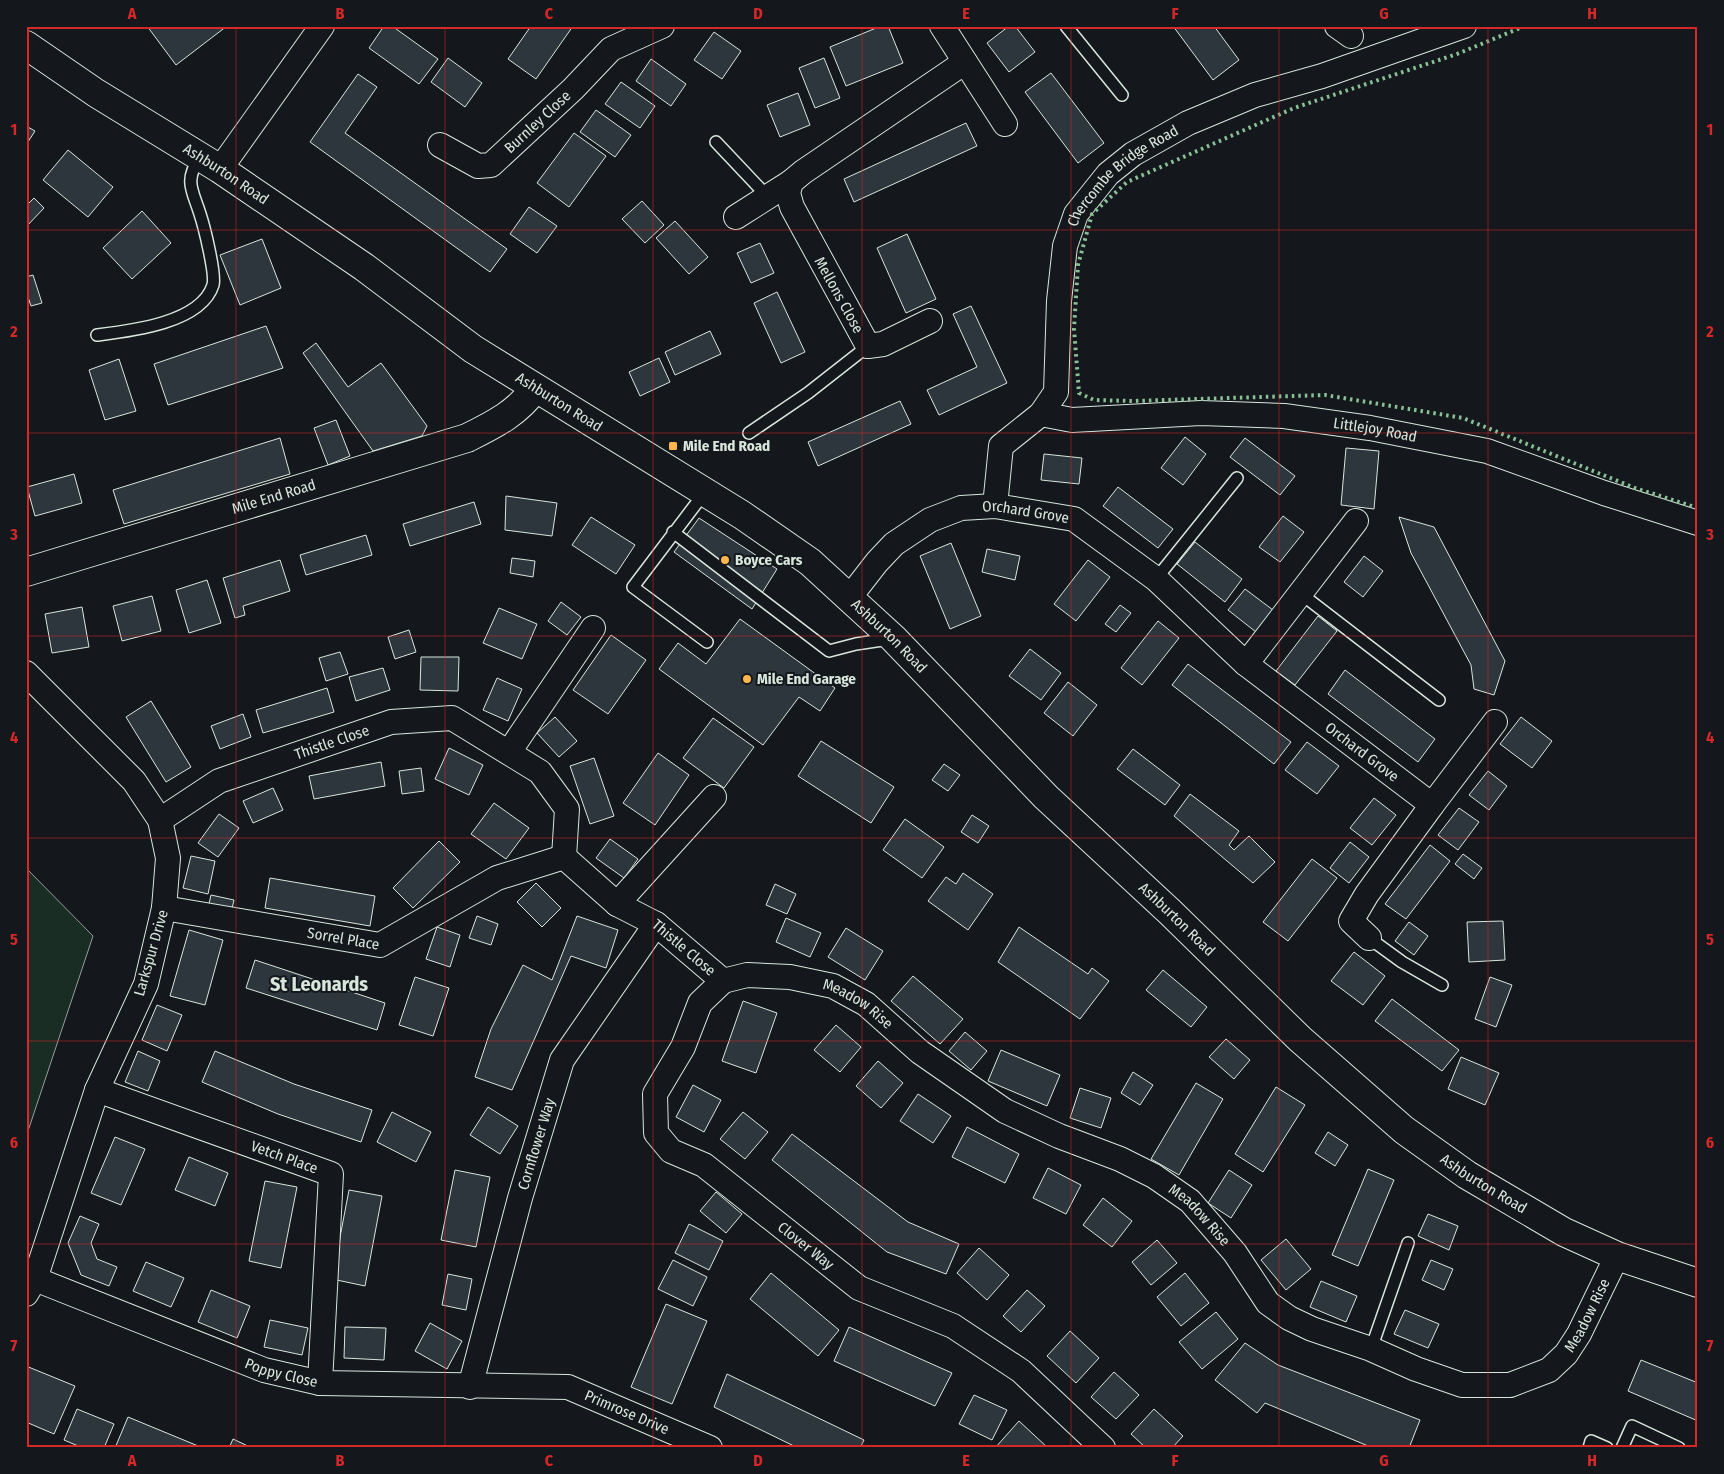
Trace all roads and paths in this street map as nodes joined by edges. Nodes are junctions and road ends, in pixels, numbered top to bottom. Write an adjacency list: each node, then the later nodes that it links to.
1 (322, 26): 13 (street)
2 (662, 26): 6 (street, Burnley Close)
3 (1066, 26): 9 (lane)
4 (1464, 26): 21 (street, Chercombe Bridge Road)
5 (950, 29): 8 (street)
6 (621, 34): 12 (street, Burnley Close)
7 (26, 46): 13 (main road, Ashburton Road)
8 (965, 62): 10 (street); 14 (street)
9 (1122, 95)
10 (1005, 124)
11 (716, 142): 15 (lane)
12 (440, 145)
13 (210, 163): 18 (lane); 20 (main road, Ashburton Road)
14 (791, 182): 15 (street); 19 (street, Mellons Close)
15 (767, 196): 16 (street)
16 (736, 217)
17 (930, 321): 19 (street, Mellons Close)
18 (96, 335)
19 (868, 346): 22 (lane)
20 (535, 388): 24 (main road, Ashburton Road); 29 (main road, Mile End Road)
21 (1041, 414): 25 (street, Chercombe Bridge Road); 27 (street, Littlejoy Road)
22 (749, 433)
23 (1237, 478): 30 (lane)
24 (704, 492): 28 (lane); 32 (main road, Ashburton Road)
25 (995, 506): 30 (street, Orchard Grove); 32 (street, Orchard Grove)
26 (1356, 521): 31 (street)
27 (1698, 523)
28 (673, 532): 34 (lane); 35 (lane)
29 (26, 572)
30 (1156, 580): 36 (street, Orchard Grove)
31 (1300, 594): 36 (street); 38 (lane)
32 (850, 598): 34 (main road, Ashburton Road)
33 (593, 628): 40 (street)
34 (892, 638): 53 (main road, Ashburton Road)
35 (707, 642)
36 (1246, 664): 42 (street, Orchard Grove)
37 (26, 673): 43 (street, Larkspur Drive)
38 (1439, 700)
39 (1495, 722): 42 (street)
40 (508, 752): 43 (street, Thistle Close); 44 (street, Thistle Close)
41 (714, 797): 45 (street)
42 (1432, 805): 48 (street)
43 (160, 820): 46 (street, Larkspur Drive)
44 (564, 857): 45 (street, Thistle Close); 46 (street, Sorrel Place)
45 (617, 904): 47 (street, Thistle Close)
46 (164, 908): 51 (street, Larkspur Drive)
47 (656, 924): 49 (street, Thistle Close); 59 (street, Cornflower Way)
48 (1369, 938): 50 (lane)
49 (723, 981): 56 (street, Meadow Rise); 61 (street, Clover Way)
50 (1442, 985)
51 (97, 1090): 55 (street, Larkspur Drive); 57 (street, Vetch Place)
52 (1408, 1243): 56 (lane)
53 (1617, 1256): 54 (main road, Ashburton Road); 56 (street, Meadow Rise)
54 (1698, 1283)
55 (31, 1287): 57 (street, Poppy Close)
56 (1371, 1349)
57 (320, 1383): 59 (street, Poppy Close)
58 (544, 1386): 59 (street, Poppy Close); 60 (street, Primrose Drive)
59 (470, 1387)
60 (710, 1448)
61 (1103, 1448)
62 (1589, 1448): 63 (lane)
63 (1607, 1448)
64 (1622, 1448): 65 (lane)
65 (1679, 1448)

